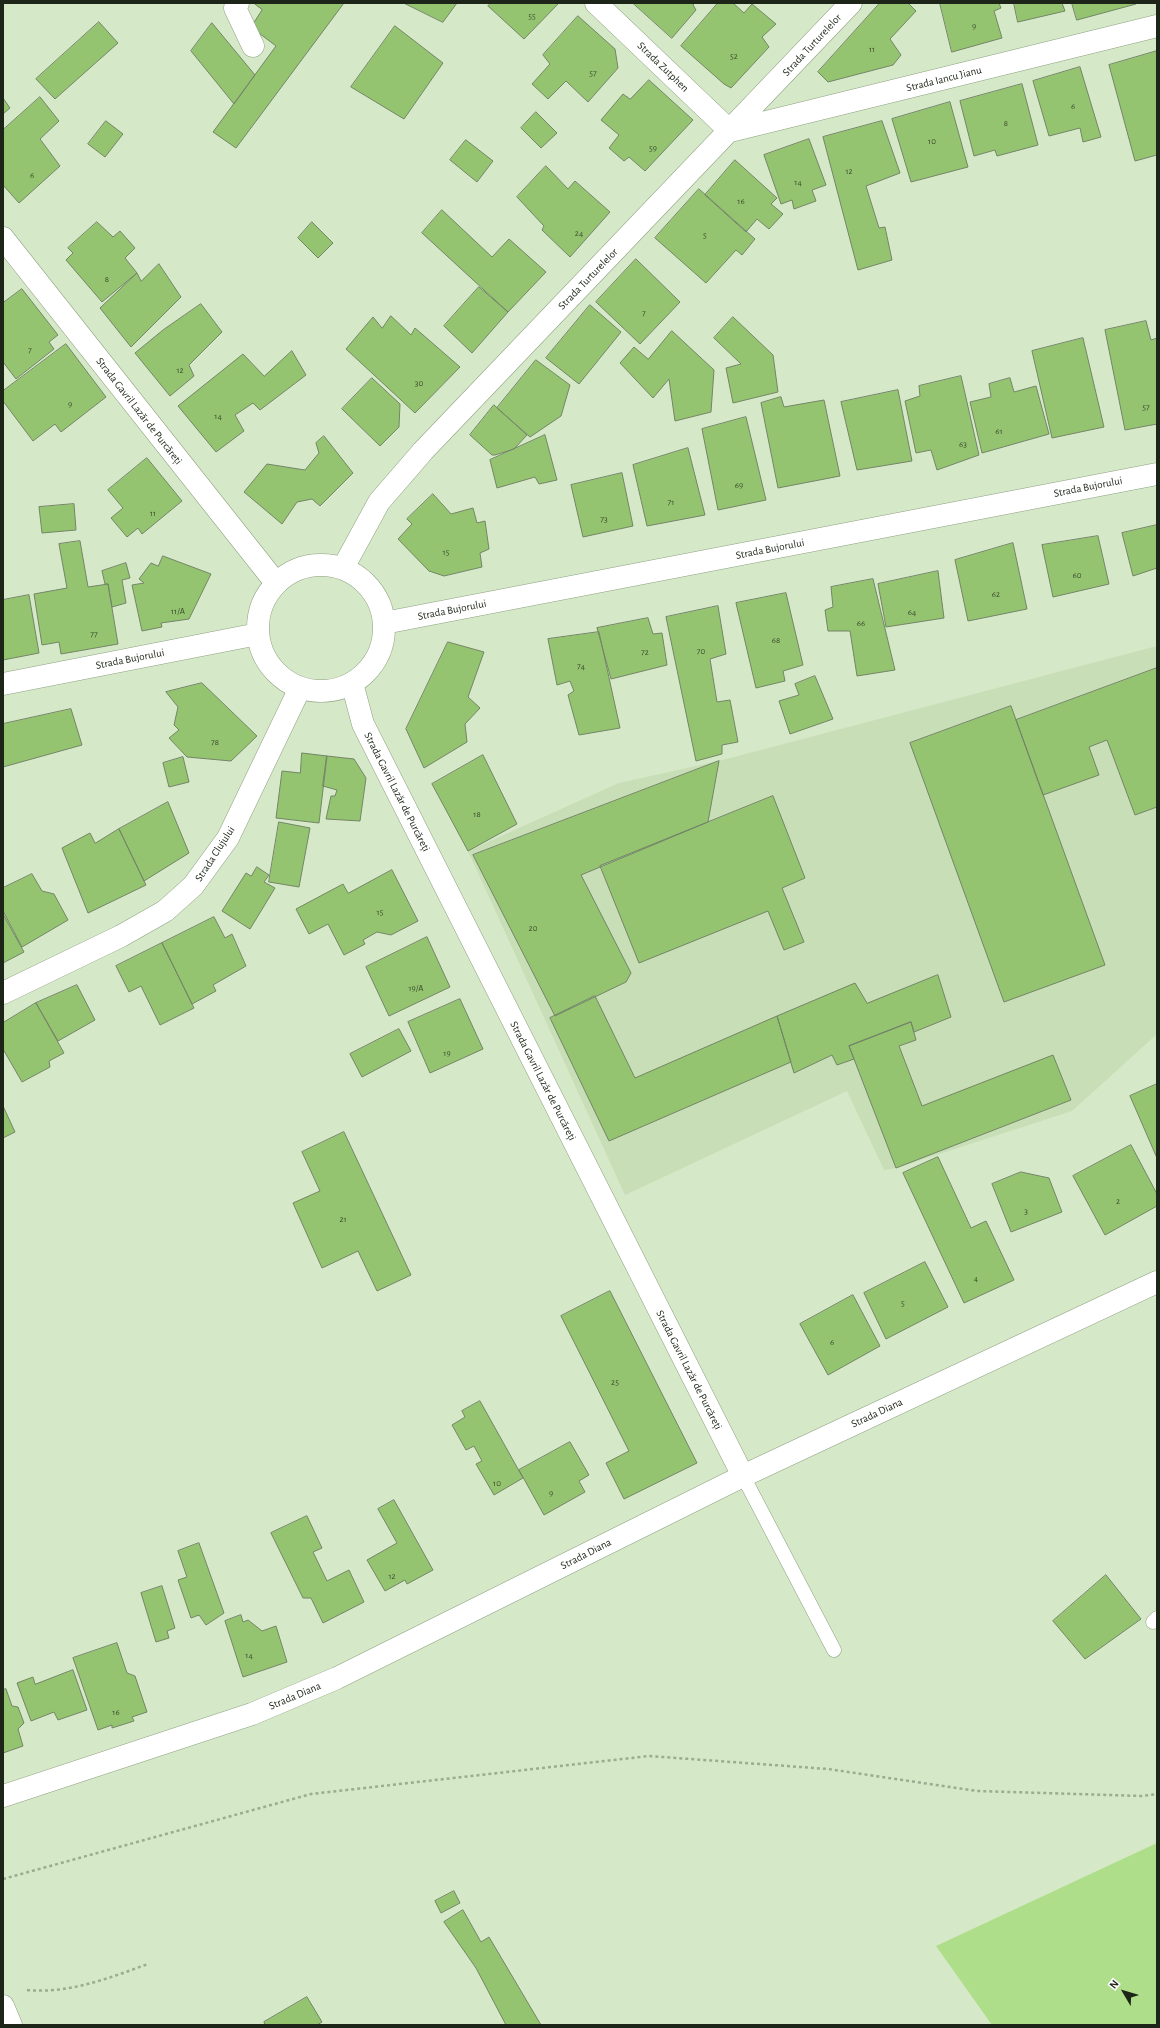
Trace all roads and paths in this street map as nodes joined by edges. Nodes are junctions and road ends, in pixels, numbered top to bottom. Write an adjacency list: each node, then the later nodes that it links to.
1 (238, 3): 5 (street)
2 (596, 3): 6 (street, Strada Zutphen)
3 (851, 3): 6 (street, Strada Turturelelor)
4 (1157, 26): 6 (street, Strada Iancu Jianu)
5 (253, 46)
6 (730, 131): 9 (street, Strada Turturelelor)
7 (3, 238): 10 (street, Strada Gavril Lazăr de Purcăreți)
8 (1157, 474): 11 (street, Strada Bujorului)
9 (343, 568): 10 (street); 11 (street)
10 (276, 583): 12 (street)
11 (384, 623): 13 (street)
12 (258, 634): 14 (street, Strada Bujorului); 15 (street)
13 (352, 683): 15 (street); 18 (street, Strada Gavril Lazăr de Purcăreți)
14 (3, 684)
15 (300, 688): 16 (street, Strada Clujului)
16 (3, 993)
17 (1157, 1282): 18 (street, Strada Diana)
18 (743, 1476): 19 (lane); 21 (street, Strada Diana)
19 (834, 1650)
20 (1157, 1794): 22 (path)
21 (3, 1796)
22 (3, 1879)
23 (148, 1964): 24 (path)
24 (23, 1990)
25 (3, 2006): 26 (street)
26 (11, 2025)

